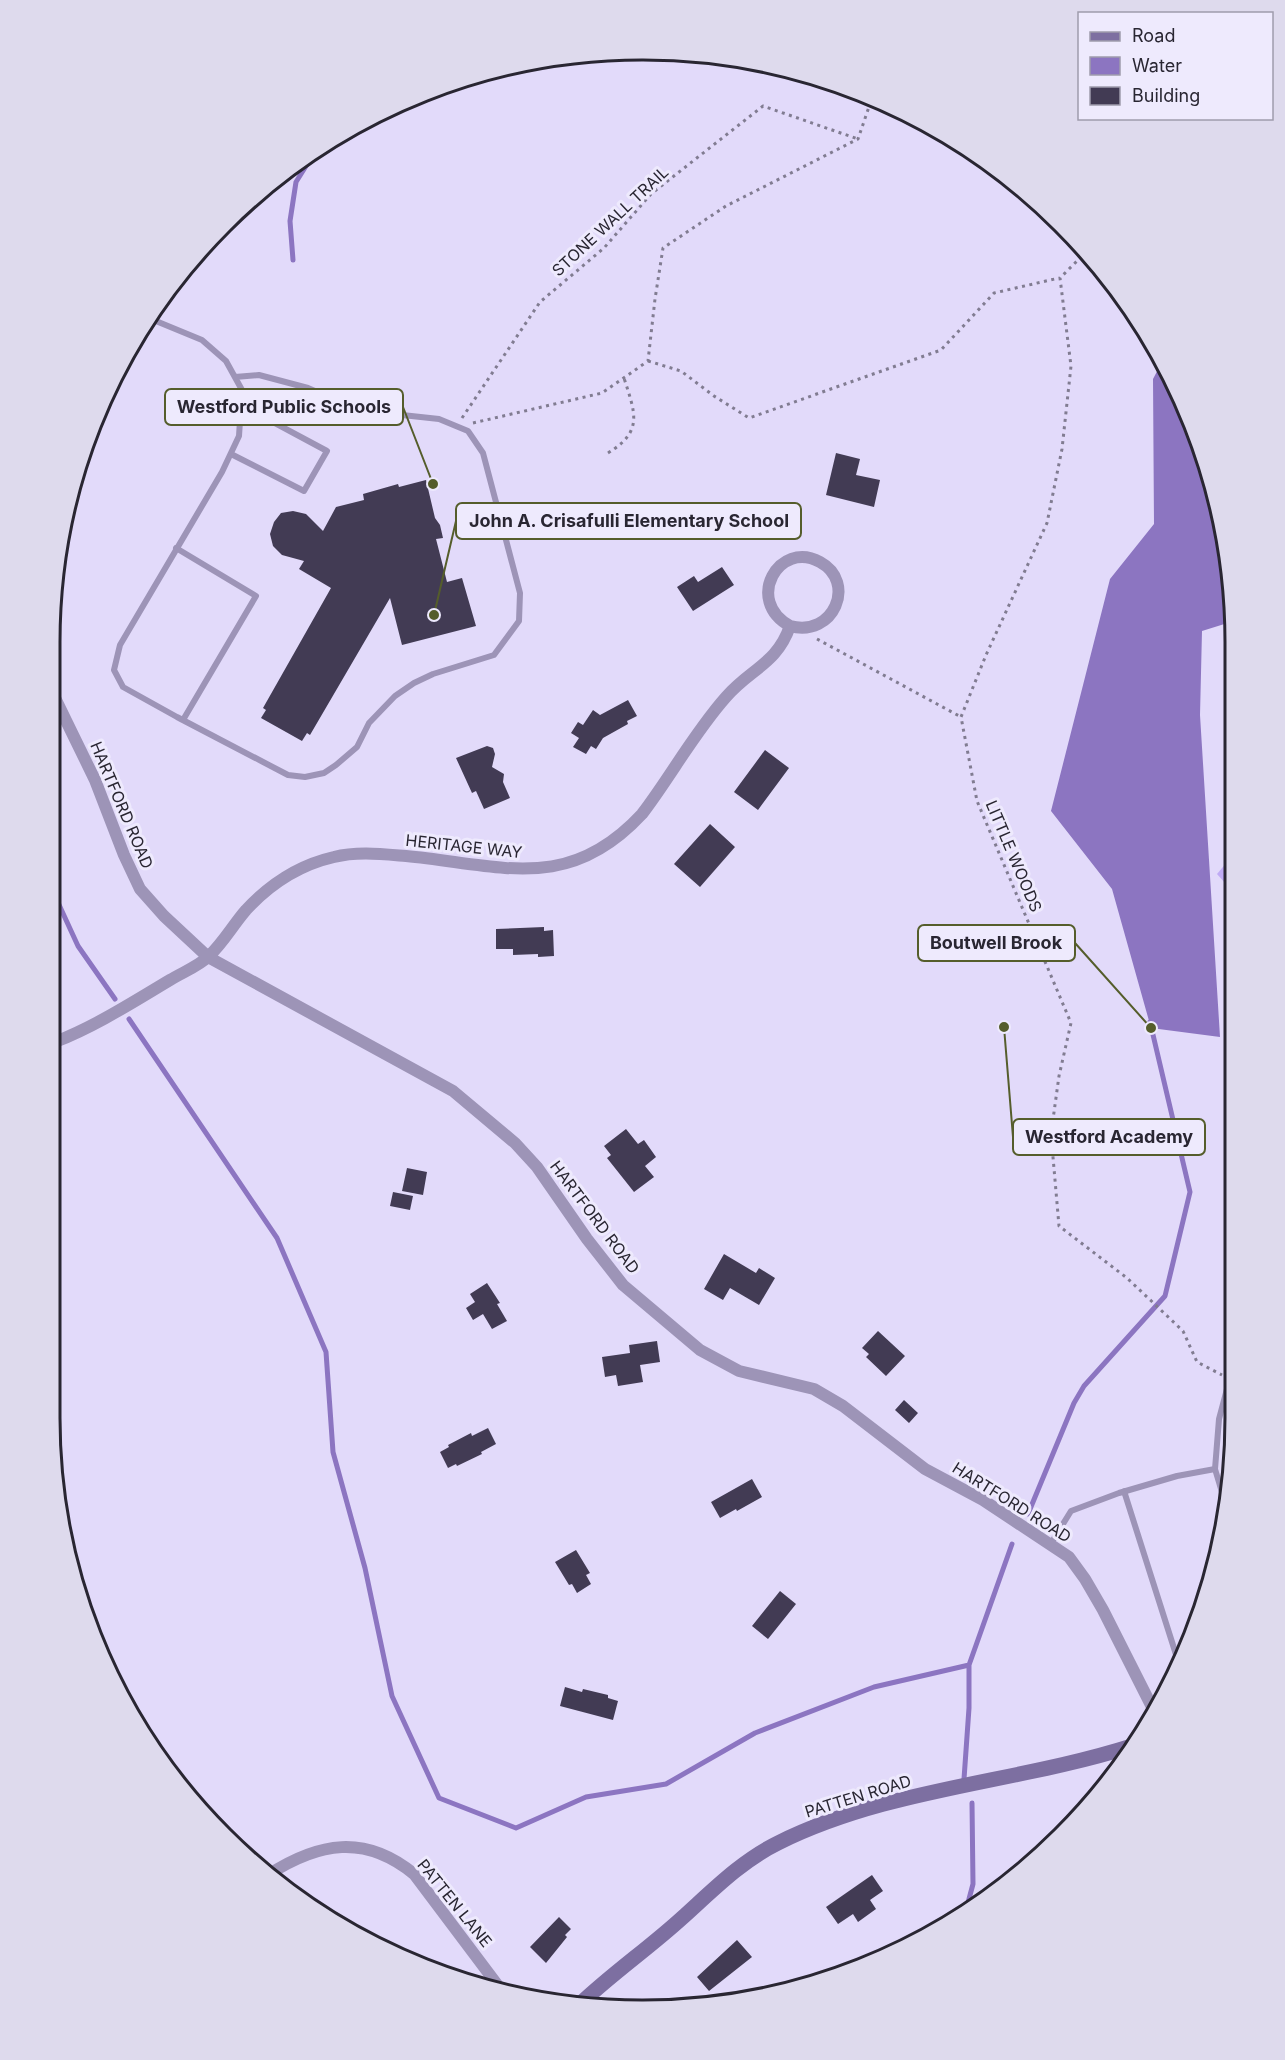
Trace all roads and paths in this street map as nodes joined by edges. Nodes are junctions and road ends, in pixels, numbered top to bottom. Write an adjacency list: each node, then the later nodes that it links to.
1 (869, 106): 2 (path)
2 (858, 139): 6 (path); 10 (path, STONE WALL TRAIL)
3 (1080, 258): 4 (path)
4 (1059, 278): 6 (path); 16 (path)
5 (157, 321): 7 (lane)
6 (648, 361): 8 (path)
7 (235, 377): 9 (lane); 10 (lane)
8 (623, 377): 10 (path); 11 (path)
9 (242, 405): 12 (lane); 12 (lane)
10 (457, 426): 17 (lane)
11 (608, 453)
12 (231, 454): 13 (lane)
13 (176, 548): 17 (lane); 17 (lane)
14 (794, 627): 14 (street); 16 (path); 18 (street, HERITAGE WAY)
15 (60, 708): 18 (street, HARTFORD ROAD)
16 (961, 717): 20 (path, LITTLE WOODS)
17 (183, 720)
18 (208, 957): 19 (street); 25 (street, HARTFORD ROAD)
19 (60, 1040)
20 (1225, 1374)
21 (1225, 1398): 22 (lane)
22 (1215, 1469): 23 (lane); 24 (lane)
23 (1221, 1488)
24 (1124, 1491): 25 (lane); 26 (lane)
25 (1050, 1545): 27 (street, HARTFORD ROAD)
26 (1175, 1652)
27 (1150, 1703)
28 (1122, 1749): 31 (street, PATTEN ROAD)
29 (276, 1870): 30 (street, PATTEN LANE)
30 (494, 1981)
31 (588, 1997)

